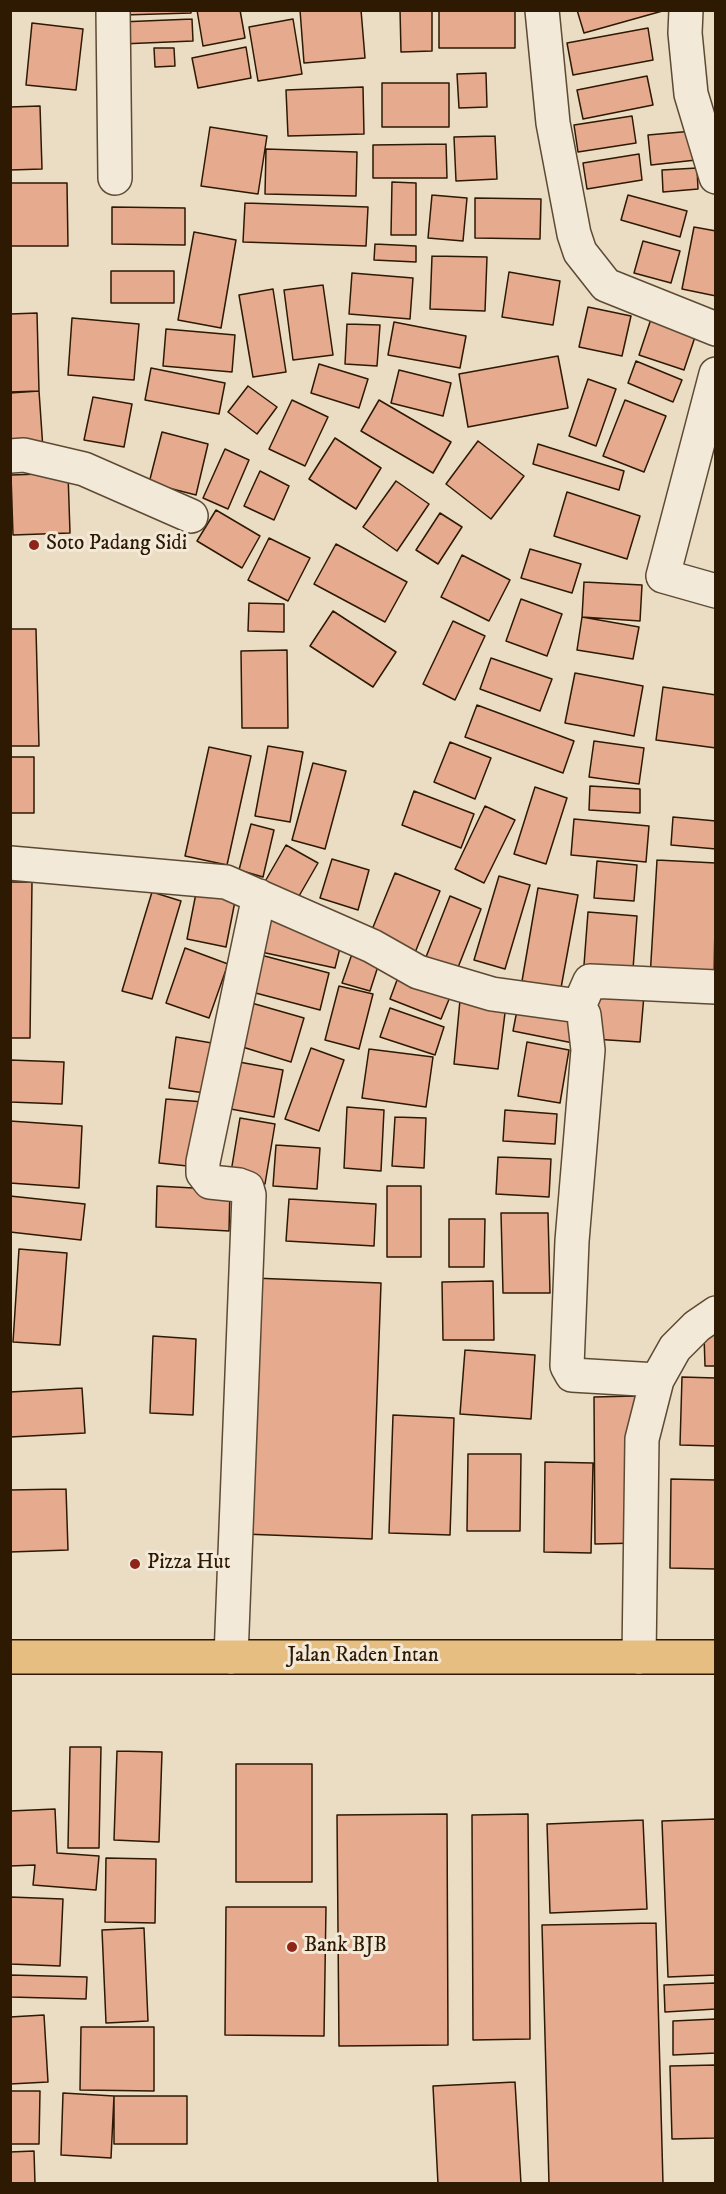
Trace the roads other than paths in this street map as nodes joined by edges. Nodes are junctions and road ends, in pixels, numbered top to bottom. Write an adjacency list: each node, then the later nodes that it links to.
1 (113, 10): 4 (street)
2 (542, 10): 6 (street)
3 (686, 10): 5 (street)
4 (116, 177)
5 (716, 177)
6 (716, 329)
7 (716, 374): 10 (street)
8 (10, 456): 9 (street)
9 (192, 516)
10 (716, 591)
11 (10, 863): 12 (street)
12 (258, 896): 14 (street); 18 (street)
13 (716, 987): 14 (street)
14 (579, 1006): 16 (street)
15 (716, 1313): 16 (street)
16 (657, 1380): 19 (street)
17 (10, 1657): 18 (main road, Jalan Raden Intan)
18 (231, 1657): 19 (main road, Jalan Raden Intan)
19 (639, 1657): 20 (main road, Jalan Raden Intan)
20 (716, 1657)

